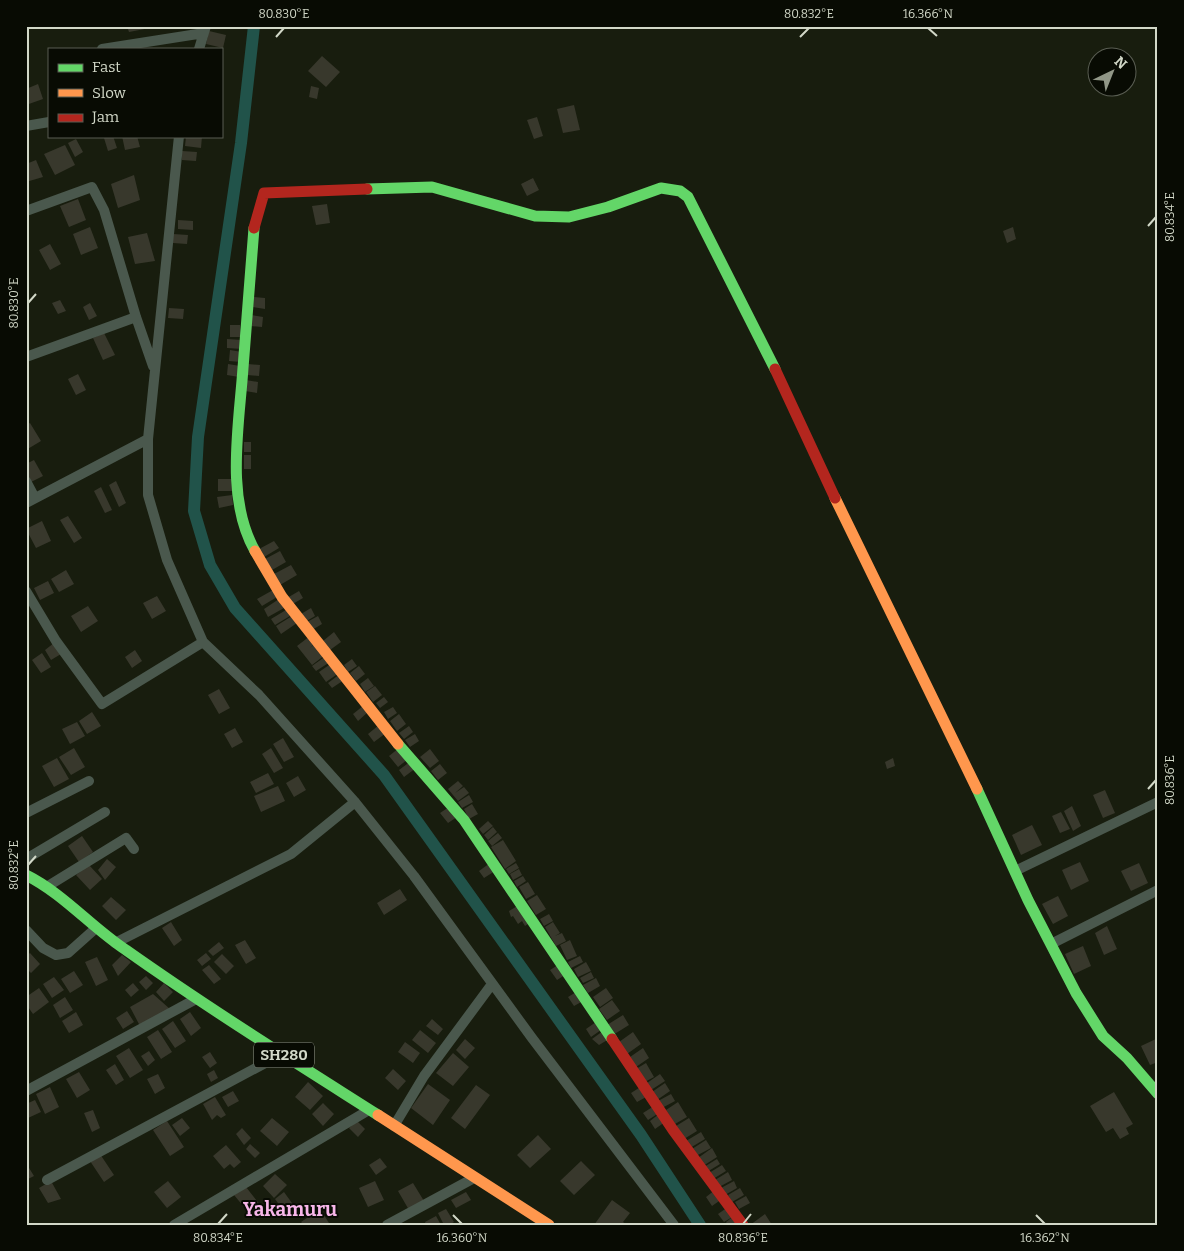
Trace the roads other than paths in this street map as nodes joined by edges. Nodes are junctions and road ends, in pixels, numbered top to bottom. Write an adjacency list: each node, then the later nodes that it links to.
1 (205, 30): 2 (street); 3 (street)
2 (107, 48)
3 (199, 48)
4 (48, 122): 5 (street)
5 (26, 126)
6 (179, 138): 10 (street)
7 (26, 211): 8 (street)
8 (136, 317): 9 (street); 10 (street)
9 (26, 357)
10 (155, 369): 11 (street)
11 (148, 439): 13 (street); 15 (street)
12 (26, 480): 13 (street)
13 (31, 501)
14 (26, 591): 15 (street)
15 (203, 642): 17 (street)
16 (89, 781): 20 (street)
17 (355, 802): 29 (street); 31 (street)
18 (1158, 802): 23 (street)
19 (105, 812): 22 (street)
20 (26, 814)
21 (134, 849): 25 (street)
22 (26, 860)
23 (1015, 871): 30 (street); 44 (street)
24 (26, 875): 25 (street, SH280)
25 (48, 886): 27 (street, SH280)
26 (1158, 890): 30 (street)
27 (96, 928): 28 (street); 29 (street, SH280)
28 (26, 930)
29 (115, 943): 32 (street, SH280)
30 (1051, 944): 35 (street)
31 (492, 984): 37 (street); 43 (street)
32 (196, 999): 33 (street, SH280); 34 (street)
33 (282, 1054): 36 (street, SH280); 39 (street)
34 (26, 1091)
35 (1158, 1094)
36 (369, 1110): 37 (street, SH280); 40 (street)
37 (394, 1126): 38 (street, SH280)
38 (474, 1178): 41 (street); 42 (street, SH280)
39 (47, 1180)
40 (174, 1225)
41 (387, 1225)
42 (549, 1225)
43 (674, 1225)
44 (743, 1225)

